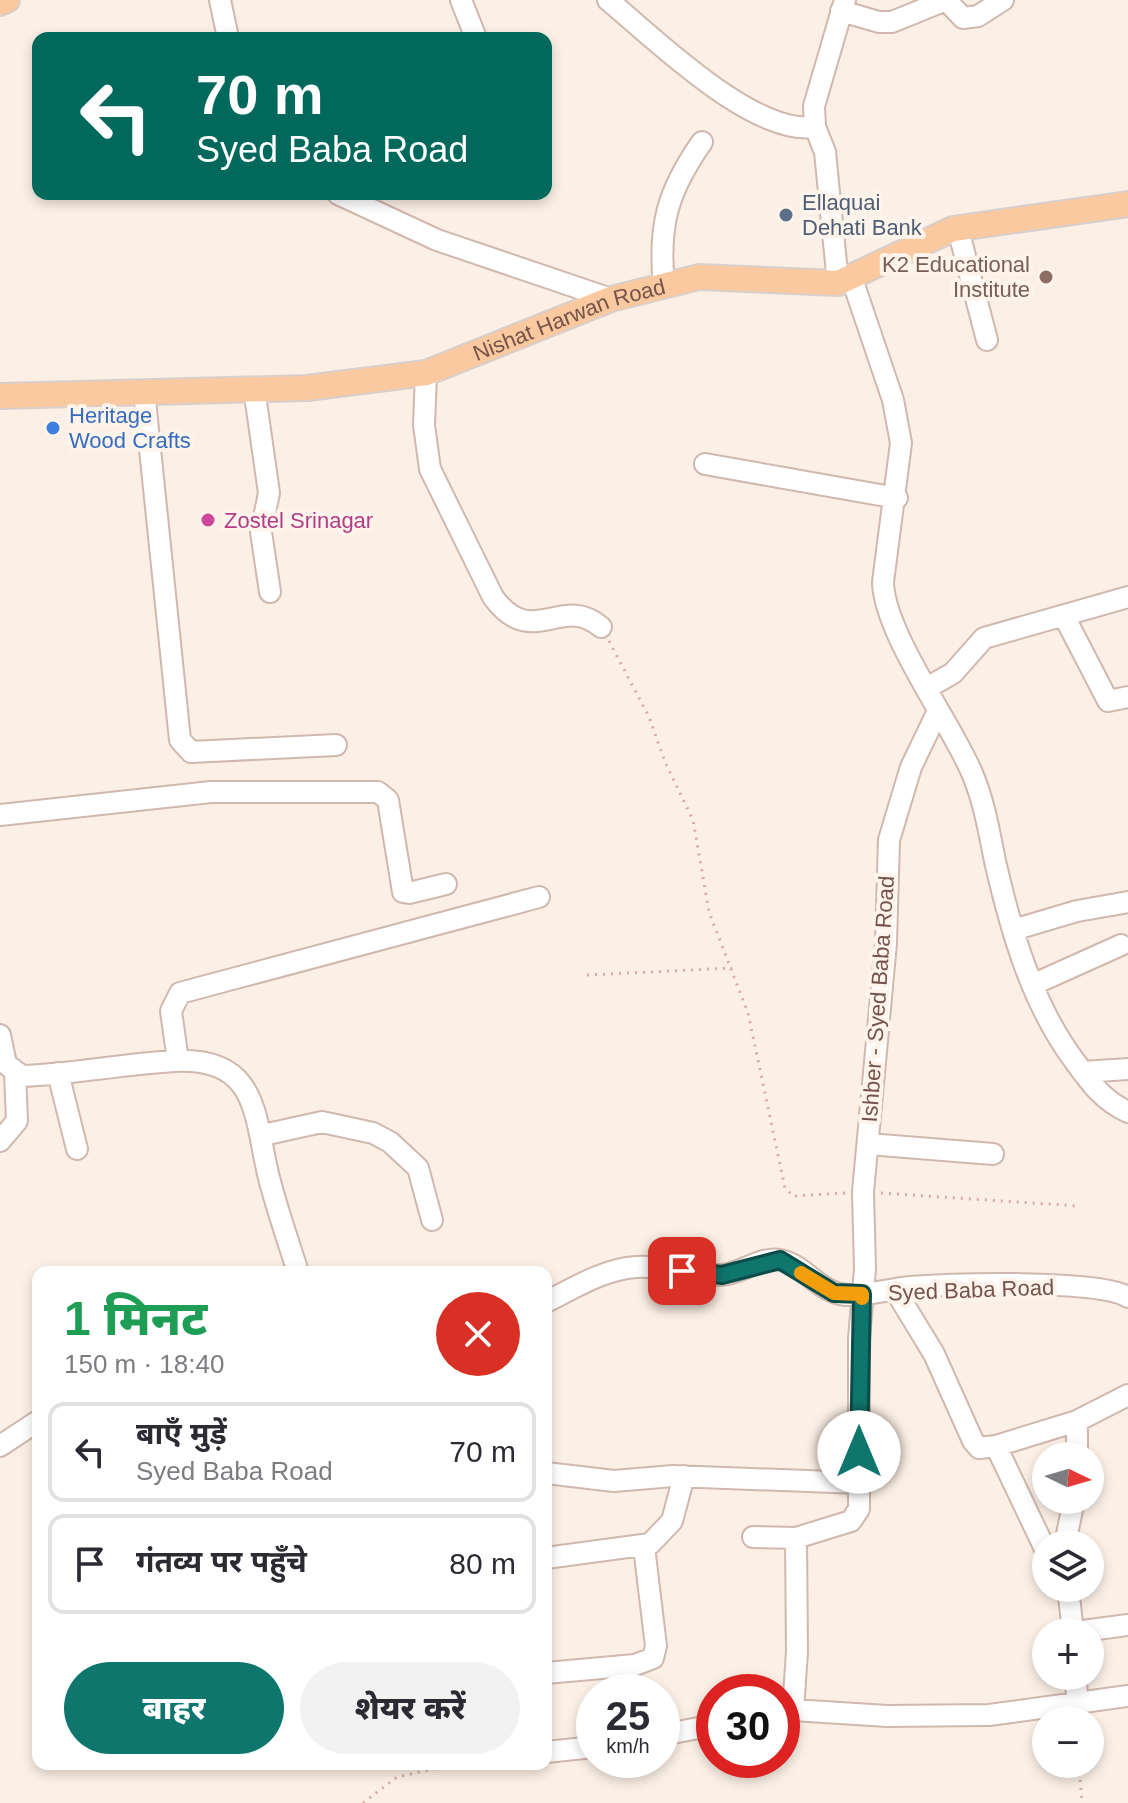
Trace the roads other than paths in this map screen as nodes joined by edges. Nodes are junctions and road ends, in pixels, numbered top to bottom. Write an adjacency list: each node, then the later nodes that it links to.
1 (7, 0): 6 (main road)
2 (220, 0): 8 (street)
3 (461, 0): 9 (street)
4 (1003, 0): 7 (street)
5 (612, 1): 10 (street)
6 (0, 3)
7 (843, 6): 10 (street)
8 (227, 32)
9 (474, 32)
10 (815, 127): 15 (street)
11 (702, 142): 16 (street)
12 (351, 200): 17 (street)
13 (1128, 204): 14 (main road)
14 (958, 229): 15 (main road); 18 (street)
15 (845, 281): 16 (main road, Nishat Harwan Road); 24 (street)
16 (664, 286): 17 (main road, Nishat Harwan Road)
17 (611, 299): 19 (main road, Nishat Harwan Road)
18 (987, 340)
19 (426, 373): 20 (main road, Nishat Harwan Road); 28 (street)
20 (254, 388): 21 (main road, Nishat Harwan Road); 25 (street)
21 (144, 391): 22 (main road, Nishat Harwan Road); 32 (street)
22 (0, 396)
23 (705, 464): 24 (street)
24 (897, 498): 29 (street)
25 (270, 592)
26 (1128, 597): 27 (street)
27 (1064, 616): 29 (street); 30 (street)
28 (601, 627)
29 (927, 688): 31 (street)
30 (1128, 697)
31 (937, 713): 37 (street); 49 (street, Ishber - Syed Baba Road)
32 (336, 745)
33 (0, 815): 34 (street)
34 (446, 884)
35 (539, 897): 41 (street)
36 (1128, 902): 37 (street)
37 (1013, 930): 39 (street)
38 (1121, 945): 39 (street)
39 (1032, 985): 43 (street)
40 (0, 1035): 44 (street)
41 (178, 1061): 45 (street); 47 (street)
42 (1128, 1069): 43 (street)
43 (1083, 1072): 46 (street)
44 (15, 1073): 45 (street); 48 (street)
45 (58, 1073): 50 (street)
46 (1128, 1112)
47 (263, 1135): 52 (street); 53 (street)
48 (0, 1141)
49 (868, 1144): 51 (street); 55 (street, Ishber - Syed Baba Road)
50 (77, 1149)
51 (993, 1154)
52 (432, 1220)
53 (296, 1266)
54 (895, 1290): 55 (street, Syed Baba Road); 56 (street, Syed Baba Road); 63 (street)
55 (862, 1294): 57 (street, Syed Baba Road); 66 (street, Ishber - Syed Baba Road)
56 (1128, 1297)
57 (552, 1299)
58 (1128, 1395): 59 (street)
59 (1077, 1421): 61 (street); 63 (street)
60 (32, 1425): 62 (street)
61 (1077, 1442)
62 (0, 1446)
63 (996, 1446): 67 (street)
64 (552, 1474): 65 (street)
65 (684, 1476): 66 (street); 70 (street)
66 (859, 1483): 69 (street, Ishber - Syed Baba Road)
67 (1036, 1530)
68 (753, 1537): 69 (street)
69 (796, 1538): 75 (street)
70 (644, 1547): 71 (street); 74 (street)
71 (552, 1557)
72 (1128, 1625): 73 (street)
73 (1104, 1628)
74 (552, 1672)
75 (794, 1674)
76 (1077, 1690): 78 (street)
77 (1128, 1696): 78 (street)
78 (1077, 1701): 79 (street)
79 (800, 1712)
80 (576, 1749): 81 (street)
81 (552, 1751)

